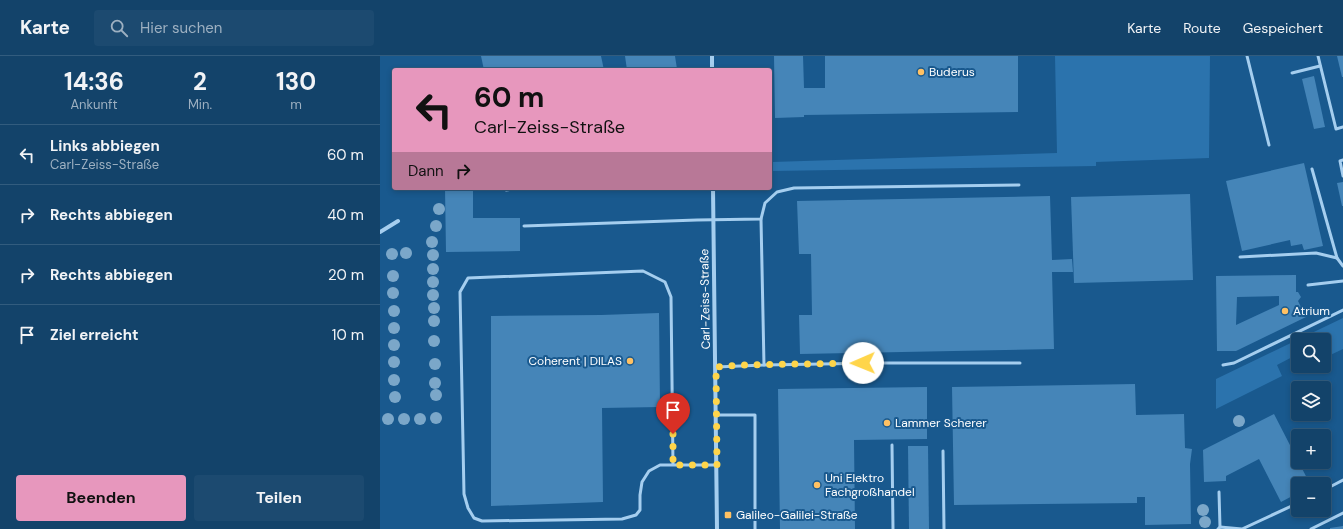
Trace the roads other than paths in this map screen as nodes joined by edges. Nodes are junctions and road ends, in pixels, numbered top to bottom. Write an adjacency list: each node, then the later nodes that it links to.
1 (712, 56): 5 (street)
2 (1247, 56): 8 (lane)
3 (1318, 56): 4 (lane)
4 (1320, 66): 6 (lane); 7 (lane)
5 (712, 68)
6 (1292, 73)
7 (1343, 127)
8 (1269, 145)
9 (1343, 160): 11 (lane)
10 (1312, 170): 20 (lane)
11 (1343, 176)
12 (1019, 185): 14 (lane)
13 (713, 190): 15 (street, Carl-Zeiss-Straße)
14 (761, 218): 15 (lane); 26 (lane)
15 (714, 219): 17 (lane); 28 (street, Carl-Zeiss-Straße)
16 (398, 221): 18 (street)
17 (524, 226)
18 (380, 232)
19 (1240, 257): 20 (lane)
20 (1337, 258): 21 (lane)
21 (1343, 266)
22 (1343, 281): 23 (lane)
23 (1308, 285)
24 (1343, 310): 27 (lane)
25 (1020, 363): 26 (lane)
26 (764, 364): 28 (lane)
27 (1223, 365)
28 (716, 367): 29 (street, Carl-Zeiss-Straße)
29 (716, 416): 33 (street, Carl-Zeiss-Straße); 41 (lane)
30 (892, 445): 42 (lane)
31 (943, 451): 43 (lane)
32 (673, 465): 32 (lane); 33 (lane)
33 (717, 465): 40 (street, Carl-Zeiss-Straße)
34 (1343, 480): 35 (lane)
35 (1331, 486)
36 (1219, 492): 39 (lane)
37 (1291, 505): 39 (lane)
38 (1343, 513): 44 (lane)
39 (1219, 528)
40 (717, 529)
41 (756, 529)
42 (893, 529)
43 (944, 529)
44 (1311, 529)

